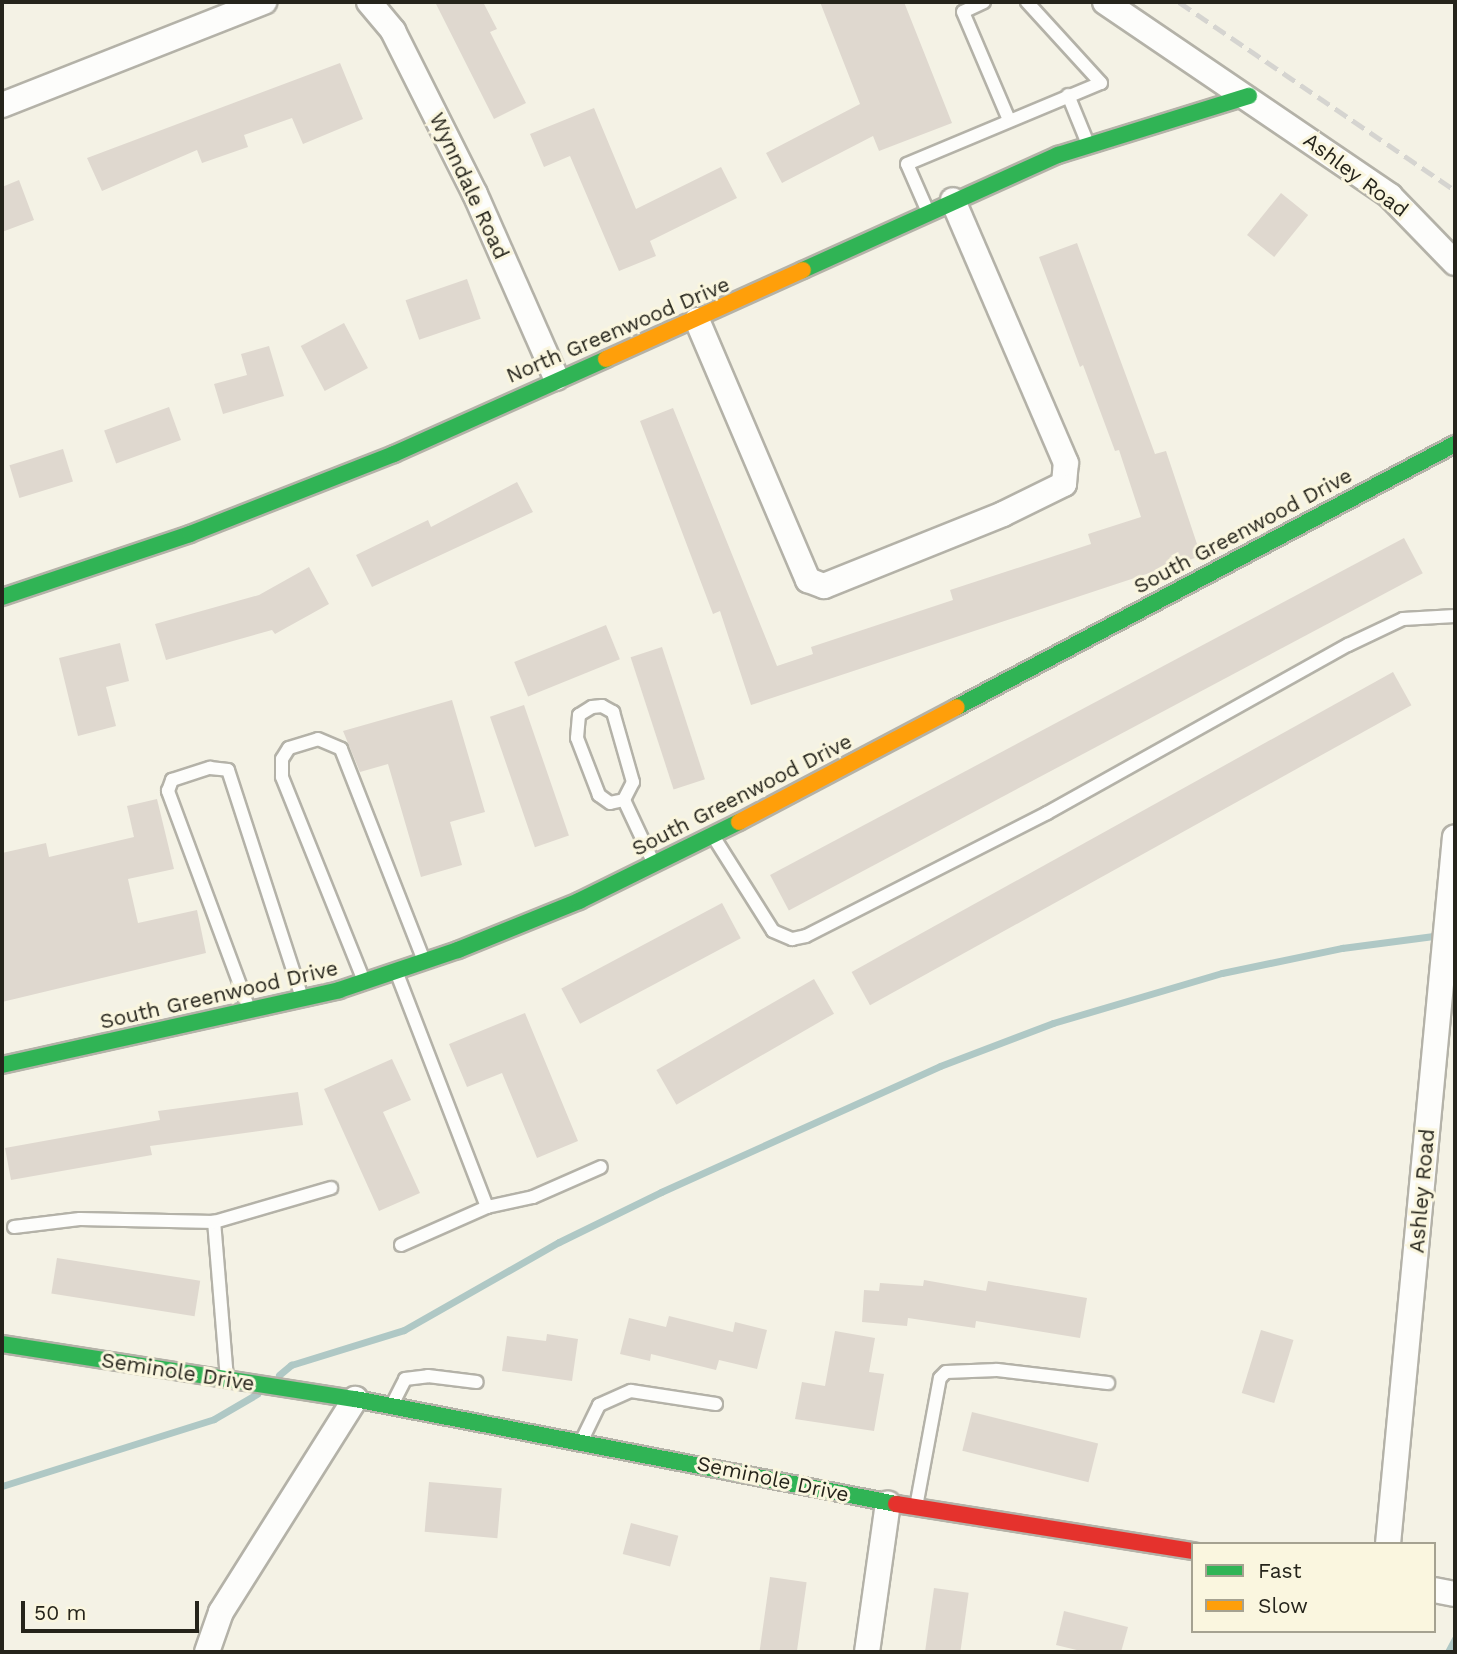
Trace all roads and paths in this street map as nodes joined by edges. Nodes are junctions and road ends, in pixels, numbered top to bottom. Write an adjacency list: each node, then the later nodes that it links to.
1 (264, 2): 8 (street)
2 (369, 2): 15 (street, Wynndale Road)
3 (984, 2): 9 (lane)
4 (1027, 2): 6 (lane)
5 (1105, 2): 7 (street, Ashley Road)
6 (1069, 95): 9 (lane); 10 (lane)
7 (1249, 96): 10 (street, North Greenwood Drive); 13 (street, Ashley Road)
8 (2, 105)
9 (1009, 120): 12 (lane)
10 (1089, 146): 11 (street, North Greenwood Drive)
11 (953, 200): 12 (street, North Greenwood Drive); 14 (street)
12 (928, 212): 14 (street, North Greenwood Drive)
13 (1455, 263)
14 (697, 320): 15 (street, North Greenwood Drive)
15 (556, 378): 17 (street, North Greenwood Drive)
16 (1455, 444): 20 (street, South Greenwood Drive)
17 (2, 597)
18 (1455, 616): 20 (lane)
19 (625, 800): 19 (lane); 22 (lane)
20 (712, 836): 22 (street, South Greenwood Drive)
21 (1455, 837): 45 (street, Ashley Road)
22 (654, 864): 23 (street, South Greenwood Drive)
23 (424, 962): 24 (street, South Greenwood Drive); 25 (lane)
24 (396, 971): 25 (street, South Greenwood Drive); 31 (lane)
25 (364, 982): 26 (street, South Greenwood Drive)
26 (302, 998): 27 (street, South Greenwood Drive); 27 (lane)
27 (250, 1011): 28 (street, South Greenwood Drive)
28 (2, 1065)
29 (601, 1167): 31 (lane)
30 (331, 1188): 32 (lane)
31 (487, 1207): 34 (lane)
32 (214, 1222): 33 (lane); 36 (lane)
33 (14, 1227)
34 (401, 1245)
35 (2, 1344): 36 (street, Seminole Drive)
36 (227, 1379): 39 (street, Seminole Drive)
37 (478, 1382): 41 (lane)
38 (1108, 1383): 44 (lane)
39 (355, 1399): 41 (street, Seminole Drive); 49 (street)
40 (716, 1404): 42 (lane)
41 (392, 1405): 42 (street, Seminole Drive)
42 (582, 1440): 43 (street, Seminole Drive)
43 (888, 1503): 44 (street, Seminole Drive); 50 (street)
44 (916, 1507): 46 (street, Seminole Drive)
45 (1388, 1542)
46 (1191, 1551)
47 (1436, 1590): 48 (street)
48 (1455, 1594)
49 (207, 1652)
50 (867, 1652)

